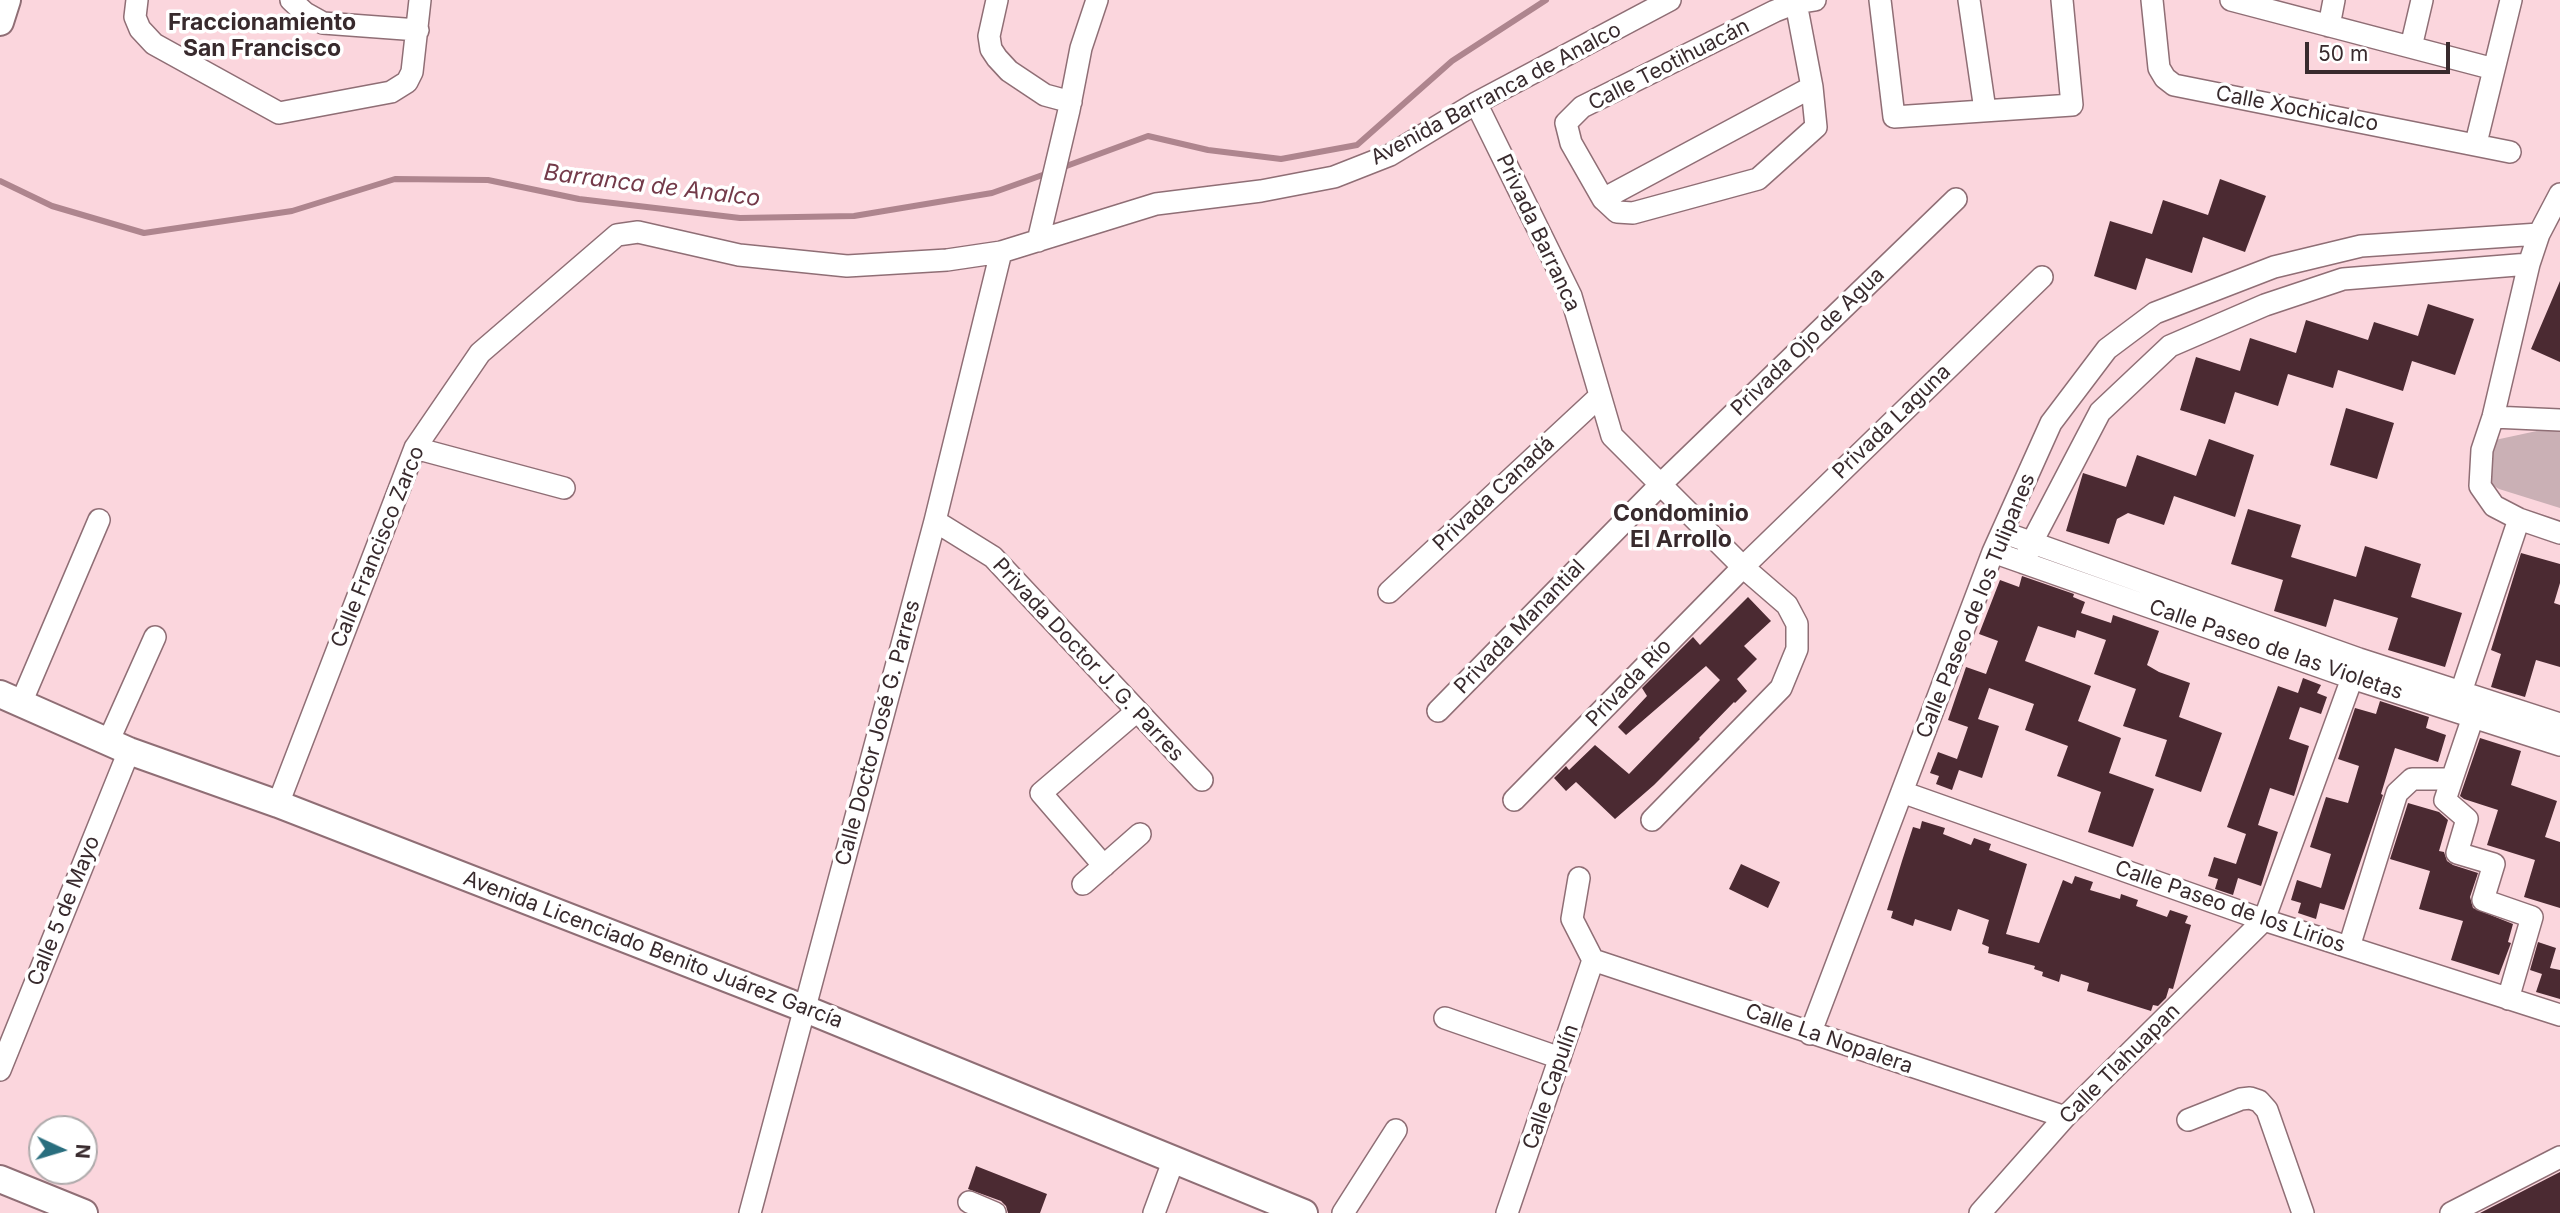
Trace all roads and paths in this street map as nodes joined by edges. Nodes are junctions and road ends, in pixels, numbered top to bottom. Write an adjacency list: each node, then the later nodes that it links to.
1 (137, 0): 18 (street)
2 (291, 0): 18 (street)
3 (420, 0): 18 (street)
4 (997, 0): 23 (street)
5 (1097, 0): 23 (street)
6 (1670, 0): 22 (street, Avenida Barranca de Analco)
7 (1880, 0): 24 (street)
8 (1969, 0): 24 (street)
9 (2062, 0): 24 (street)
10 (2152, 0): 25 (street, Calle Xochicalco)
11 (2231, 0): 16 (street)
12 (2334, 0): 17 (street)
13 (2422, 0): 19 (street)
14 (2511, 0): 20 (street)
15 (1806, 2): 21 (street); 28 (street, Calle Teotihuacán)
16 (2274, 5): 17 (street)
17 (2329, 26): 19 (street)
18 (418, 30)
19 (2411, 47): 20 (street)
20 (2494, 69): 25 (street)
21 (1812, 87): 28 (street); 28 (street)
22 (1476, 103): 32 (street, Avenida Barranca de Analco); 36 (street, Privada Barranca)
23 (1070, 106): 32 (street)
24 (1984, 110)
25 (2476, 143): 26 (street, Calle Xochicalco)
26 (2510, 152)
27 (2560, 194): 30 (street)
28 (1604, 199)
29 (1956, 200): 40 (street, Privada Ojo de Agua)
30 (2539, 234): 34 (street); 45 (street, Calle Paseo de los Tulipanes)
31 (617, 235): 33 (street, Avenida Barranca de Analco); 39 (street, Calle Francisco Zarco)
32 (1038, 241): 33 (street, Avenida Barranca de Analco)
33 (1001, 252): 44 (street, Calle Doctor José G. Parres)
34 (2529, 264): 37 (street); 47 (street, Calle Paseo de los Tulipanes)
35 (2042, 277): 50 (street, Privada Laguna)
36 (1600, 396): 40 (street, Privada Barranca); 51 (street, Privada Canadá)
37 (2493, 417): 38 (street); 42 (street)
38 (2560, 420)
39 (415, 448): 41 (street); 66 (street, Calle Francisco Zarco)
40 (1661, 484): 50 (street, Privada Barranca); 57 (street, Privada Manantial)
41 (564, 488)
42 (2519, 519): 46 (street); 54 (street)
43 (99, 520): 55 (street)
44 (935, 521): 56 (street, Privada Doctor J. G. Parres); 76 (street, Calle Doctor José G. Parres)
45 (2002, 532): 47 (street, Calle Paseo de las Violetas); 48 (street, Calle Paseo de los Tulipanes)
46 (2560, 533)
47 (2032, 542): 49 (street, Calle Paseo de los Tulipanes); 53 (street, Calle Paseo de las Violetas)
48 (1993, 552): 49 (street, Calle Paseo de las Violetas); 64 (street, Calle Paseo de los Tulipanes)
49 (2024, 563): 53 (street, Calle Paseo de las Violetas)
50 (1743, 567): 65 (street, Privada Río); 67 (street, Privada Barranca)
51 (1389, 592)
52 (155, 637): 61 (street, Calle 5 de Mayo)
53 (2355, 668): 54 (street, Calle Paseo de las Violetas); 58 (street, Calle Paseo de las Violetas); 72 (street)
54 (2461, 692): 59 (street, Calle Paseo de las Violetas)
55 (11, 699): 61 (main road, Avenida Licenciado Benito Juárez García)
56 (1138, 711): 63 (street, Privada Doctor J. G. Parres); 69 (street)
57 (1438, 711)
58 (2473, 717): 60 (street, Calle Paseo de las Violetas); 62 (street)
59 (2560, 723)
60 (2560, 745)
61 (118, 747): 66 (main road, Avenida Licenciado Benito Juárez García); 81 (street, Calle 5 de Mayo)
62 (2452, 779): 73 (street); 75 (street)
63 (1202, 780)
64 (1902, 792): 72 (street, Calle Paseo de los Lirios); 79 (street, Calle Paseo de los Tulipanes)
65 (1514, 800)
66 (278, 804): 76 (main road, Avenida Licenciado Benito Juárez García)
67 (1653, 820)
68 (1140, 834): 69 (street)
69 (1104, 866): 71 (street)
70 (1579, 878): 74 (street)
71 (1083, 884)
72 (2264, 920): 73 (street, Calle Paseo de los Lirios); 82 (street, Calle Tlahuapan)
73 (2349, 947): 75 (street, Calle Paseo de los Lirios)
74 (1593, 960): 79 (street, Calle La Nopalera); 80 (street, Calle Capulín)
75 (2508, 999): 77 (street, Calle Paseo de los Lirios)
76 (803, 1008): 86 (main road, Avenida Licenciado Benito Juárez García); 90 (street, Calle Doctor José G. Parres)
77 (2560, 1015)
78 (1445, 1018): 80 (street)
79 (1810, 1034): 82 (street, Calle La Nopalera)
80 (1560, 1058): 95 (street, Calle Capulín)
81 (0, 1070)
82 (2065, 1117): 96 (street, Calle Tlahuapan)
83 (2188, 1120): 97 (street)
84 (1395, 1130): 94 (street)
85 (2560, 1157): 98 (street)
86 (1174, 1159): 92 (street); 93 (main road, Avenida Licenciado Benito Juárez García)
87 (0, 1179): 89 (main road)
88 (969, 1202): 91 (street)
89 (83, 1213)
90 (750, 1213)
91 (995, 1213)
92 (1154, 1213)
93 (1304, 1213)
94 (1343, 1213)
95 (1507, 1213)
96 (1980, 1213)
97 (2303, 1213)
98 (2451, 1213)

